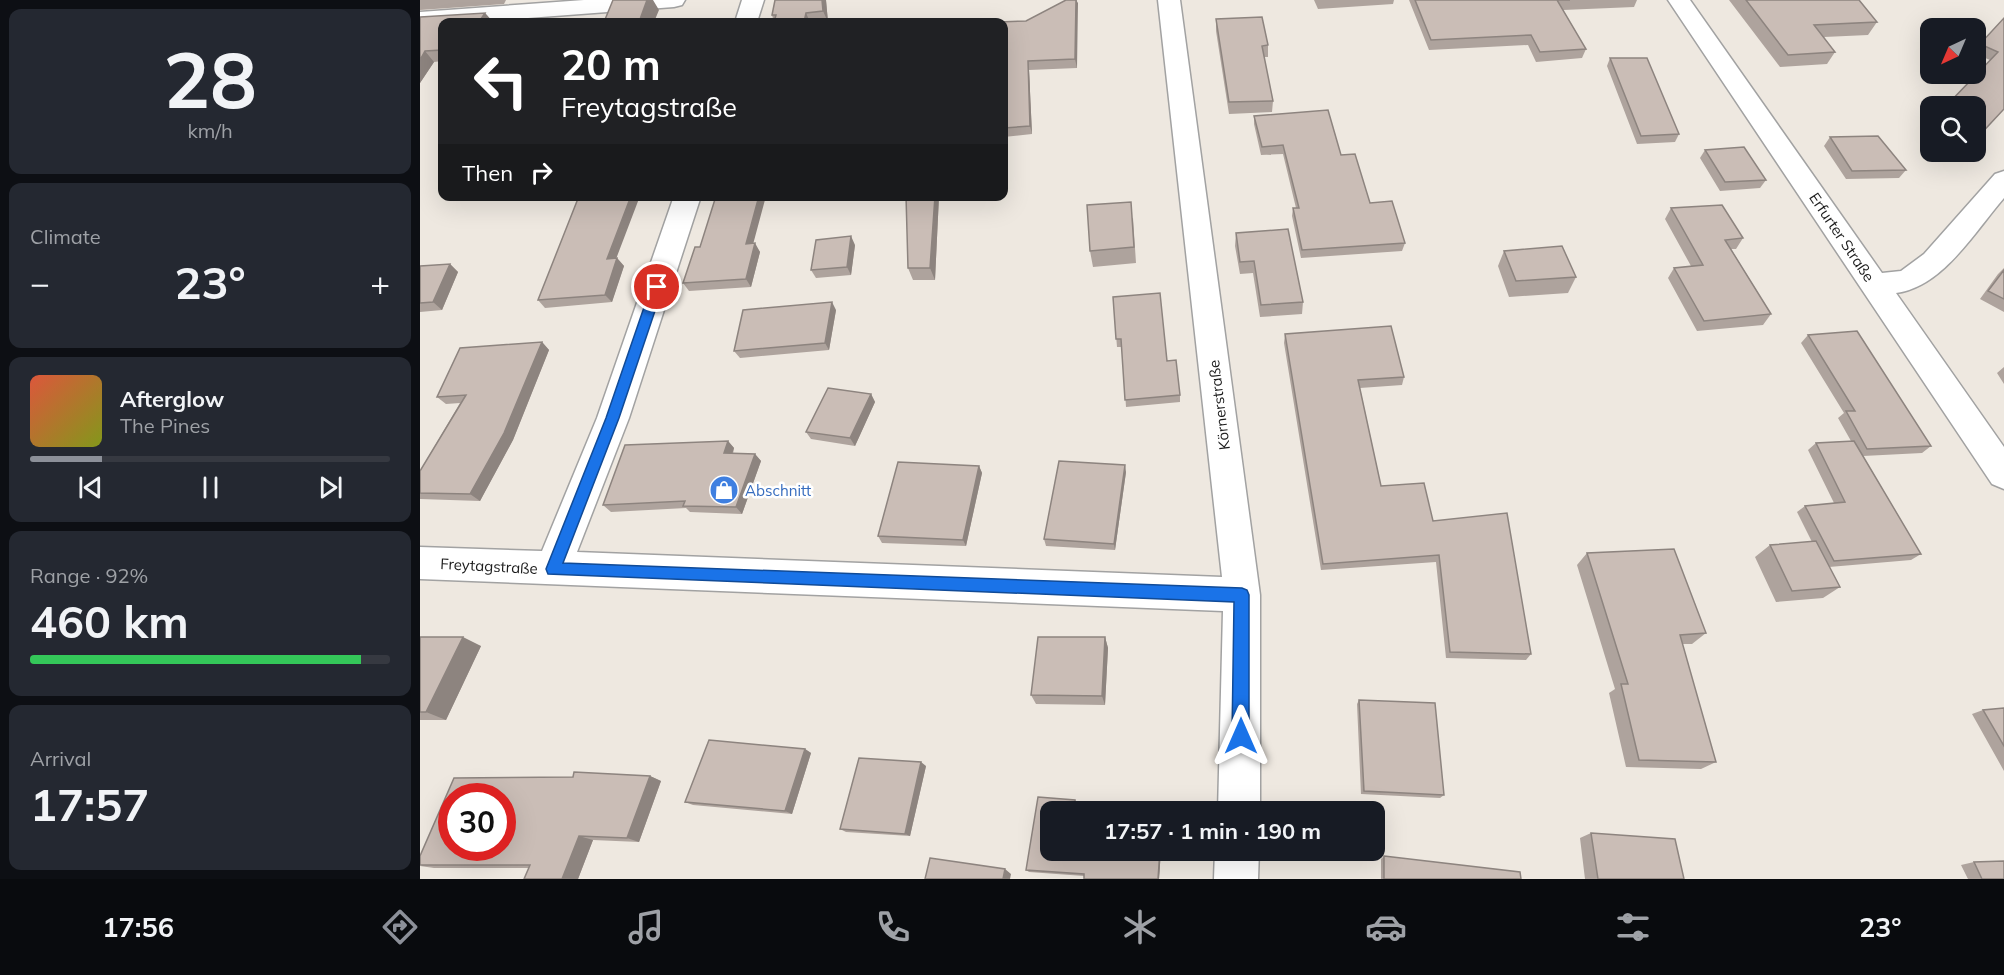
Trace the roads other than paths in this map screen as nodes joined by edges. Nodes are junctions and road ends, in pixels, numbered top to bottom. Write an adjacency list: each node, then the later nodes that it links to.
1 (674, 0): 6 (street)
2 (753, 0): 5 (street)
3 (1170, 0): 13 (street, Körnerstraße)
4 (1679, 0): 9 (street, Erfurter Straße)
5 (747, 18)
6 (420, 19)
7 (2004, 180): 9 (street)
8 (685, 201): 12 (street)
9 (1875, 285): 10 (street, Erfurter Straße)
10 (2004, 474)
11 (420, 563): 12 (street, Freytagstraße)
12 (553, 569): 13 (street, Freytagstraße)
13 (1242, 595): 14 (street, Körnerstraße)
14 (1239, 801)
15 (1237, 861): 16 (street)
16 (1236, 879)

